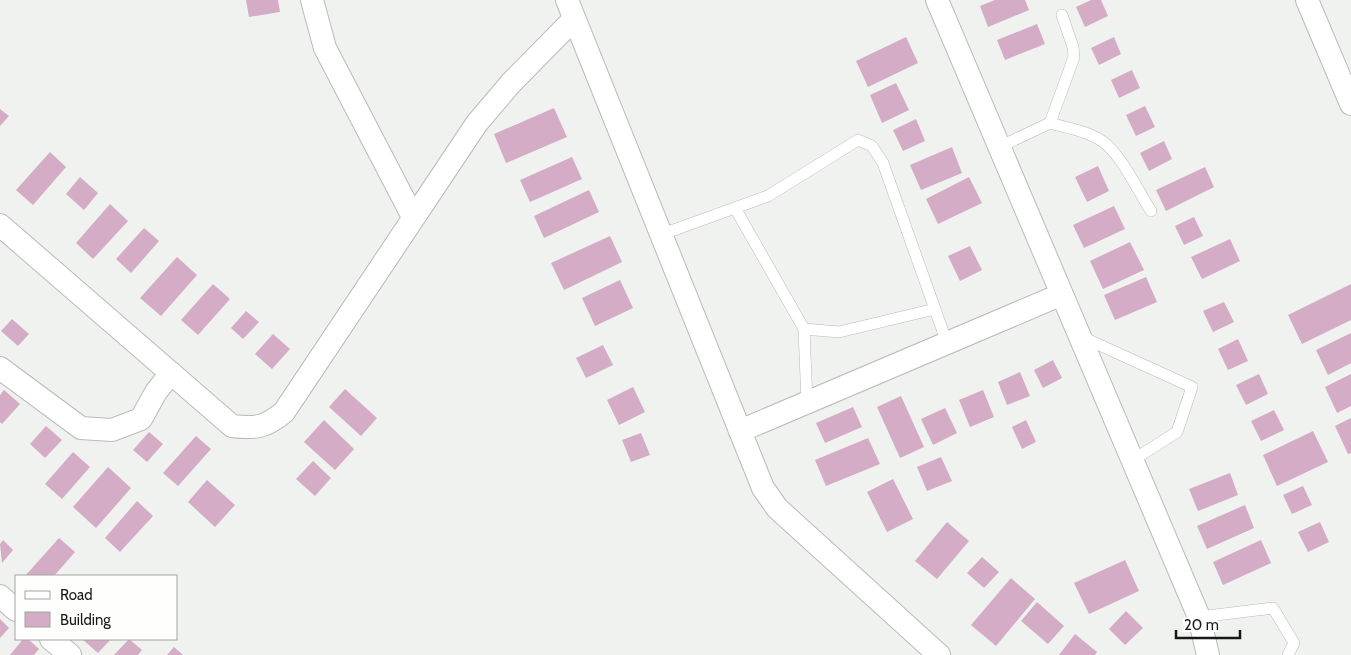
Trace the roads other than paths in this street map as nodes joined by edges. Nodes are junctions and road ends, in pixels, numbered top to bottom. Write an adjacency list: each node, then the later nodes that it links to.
1 (312, 0): 11 (street)
2 (937, 0): 8 (street)
3 (1307, 0): 6 (street)
4 (570, 10): 11 (street); 13 (street)
5 (1062, 15): 7 (lane)
6 (1351, 104)
7 (1050, 123): 8 (lane); 10 (lane)
8 (999, 147): 14 (street)
9 (735, 208): 13 (lane); 15 (lane); 16 (lane)
10 (1151, 211)
11 (412, 217): 20 (street)
12 (0, 225): 20 (street)
13 (660, 235): 22 (street)
14 (1060, 295): 17 (street); 18 (street)
15 (934, 309): 16 (lane); 18 (lane)
16 (804, 329): 21 (lane)
17 (1078, 335): 23 (street); 23 (lane)
18 (947, 343): 21 (street)
19 (0, 368): 20 (street)
20 (171, 373)
21 (807, 402): 22 (street)
22 (740, 431): 29 (street)
23 (1133, 460): 26 (street)
24 (0, 596): 25 (street)
25 (15, 609)
26 (1199, 617): 30 (street); 31 (lane)
27 (52, 640): 28 (street)
28 (70, 655)
29 (939, 655)
30 (1208, 655)
31 (1288, 655)

